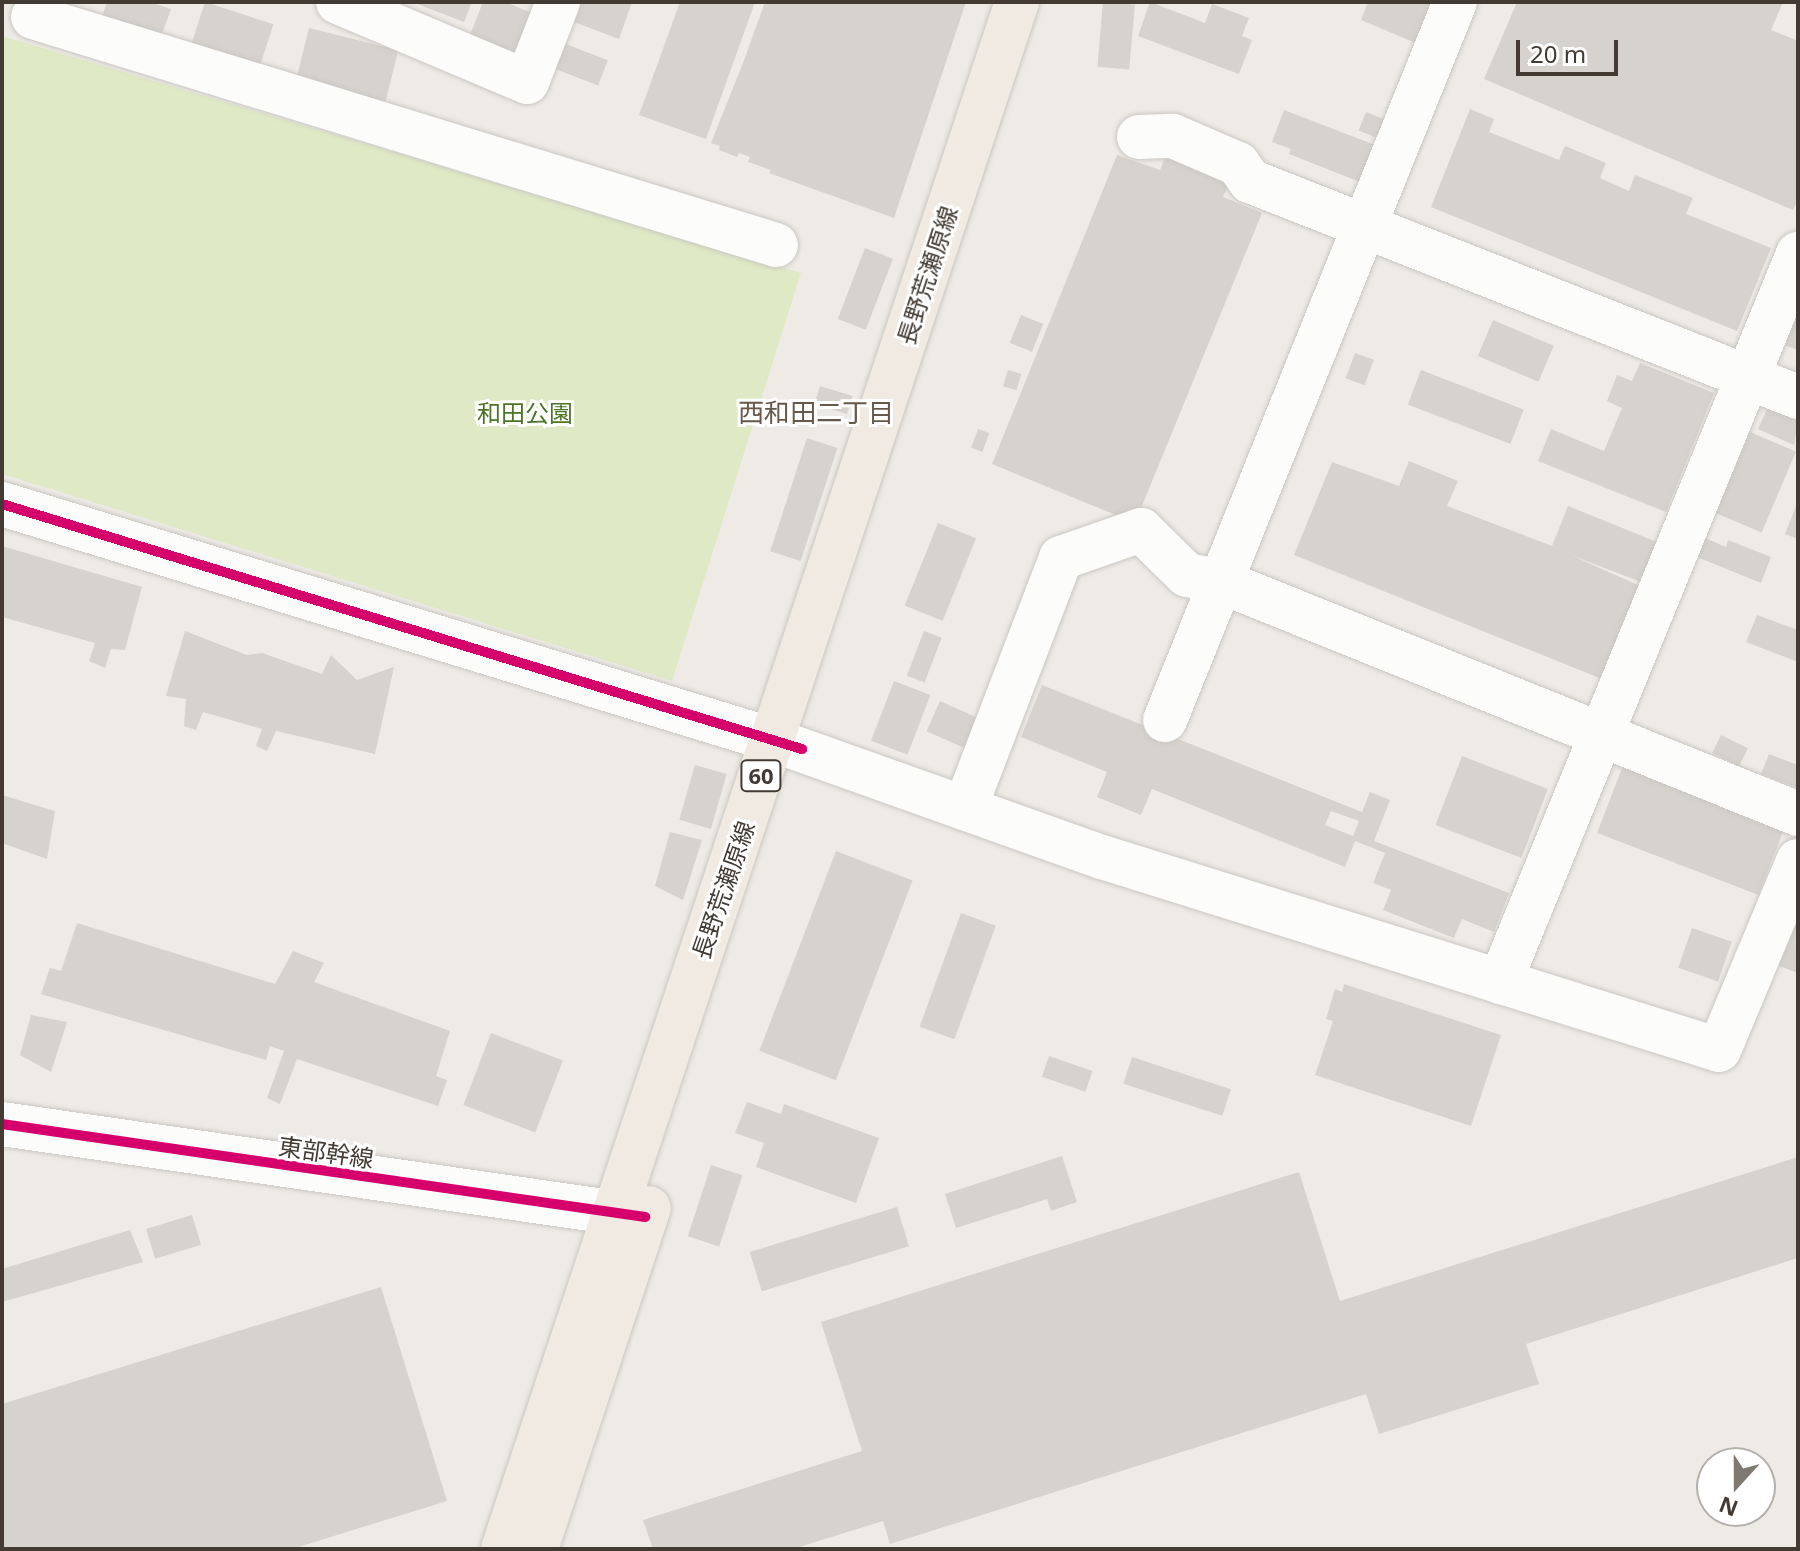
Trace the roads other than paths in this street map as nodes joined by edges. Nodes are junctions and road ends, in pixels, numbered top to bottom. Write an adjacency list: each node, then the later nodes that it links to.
1 (338, 2): 2 (street)
2 (558, 2)
3 (1017, 2): 17 (main road, 長野荒瀬原線 / 60)
4 (1049, 2): 17 (main road, 長野荒瀬原線 / 60)
5 (1455, 2): 8 (street)
6 (24, 10): 9 (street)
7 (1139, 137): 8 (street)
8 (1367, 226): 11 (street); 14 (street)
9 (776, 245)
10 (1798, 254): 11 (street)
11 (1747, 376): 12 (street); 16 (street)
12 (1798, 397)
13 (2, 504): 17 (street)
14 (1222, 582): 15 (street); 16 (street); 18 (street)
15 (1165, 720)
16 (1601, 734): 19 (street); 21 (street)
17 (788, 744): 18 (street); 23 (main road, 長野荒瀬原線 / 60)
18 (965, 808): 21 (street)
19 (1798, 814)
20 (1798, 861): 21 (street)
21 (1500, 982)
22 (2, 1124): 23 (street, 東部幹線)
23 (630, 1215): 24 (main road, 長野荒瀬原線 / 60); 25 (main road, 長野荒瀬原線 / 60)
24 (503, 1549)
25 (536, 1549)

